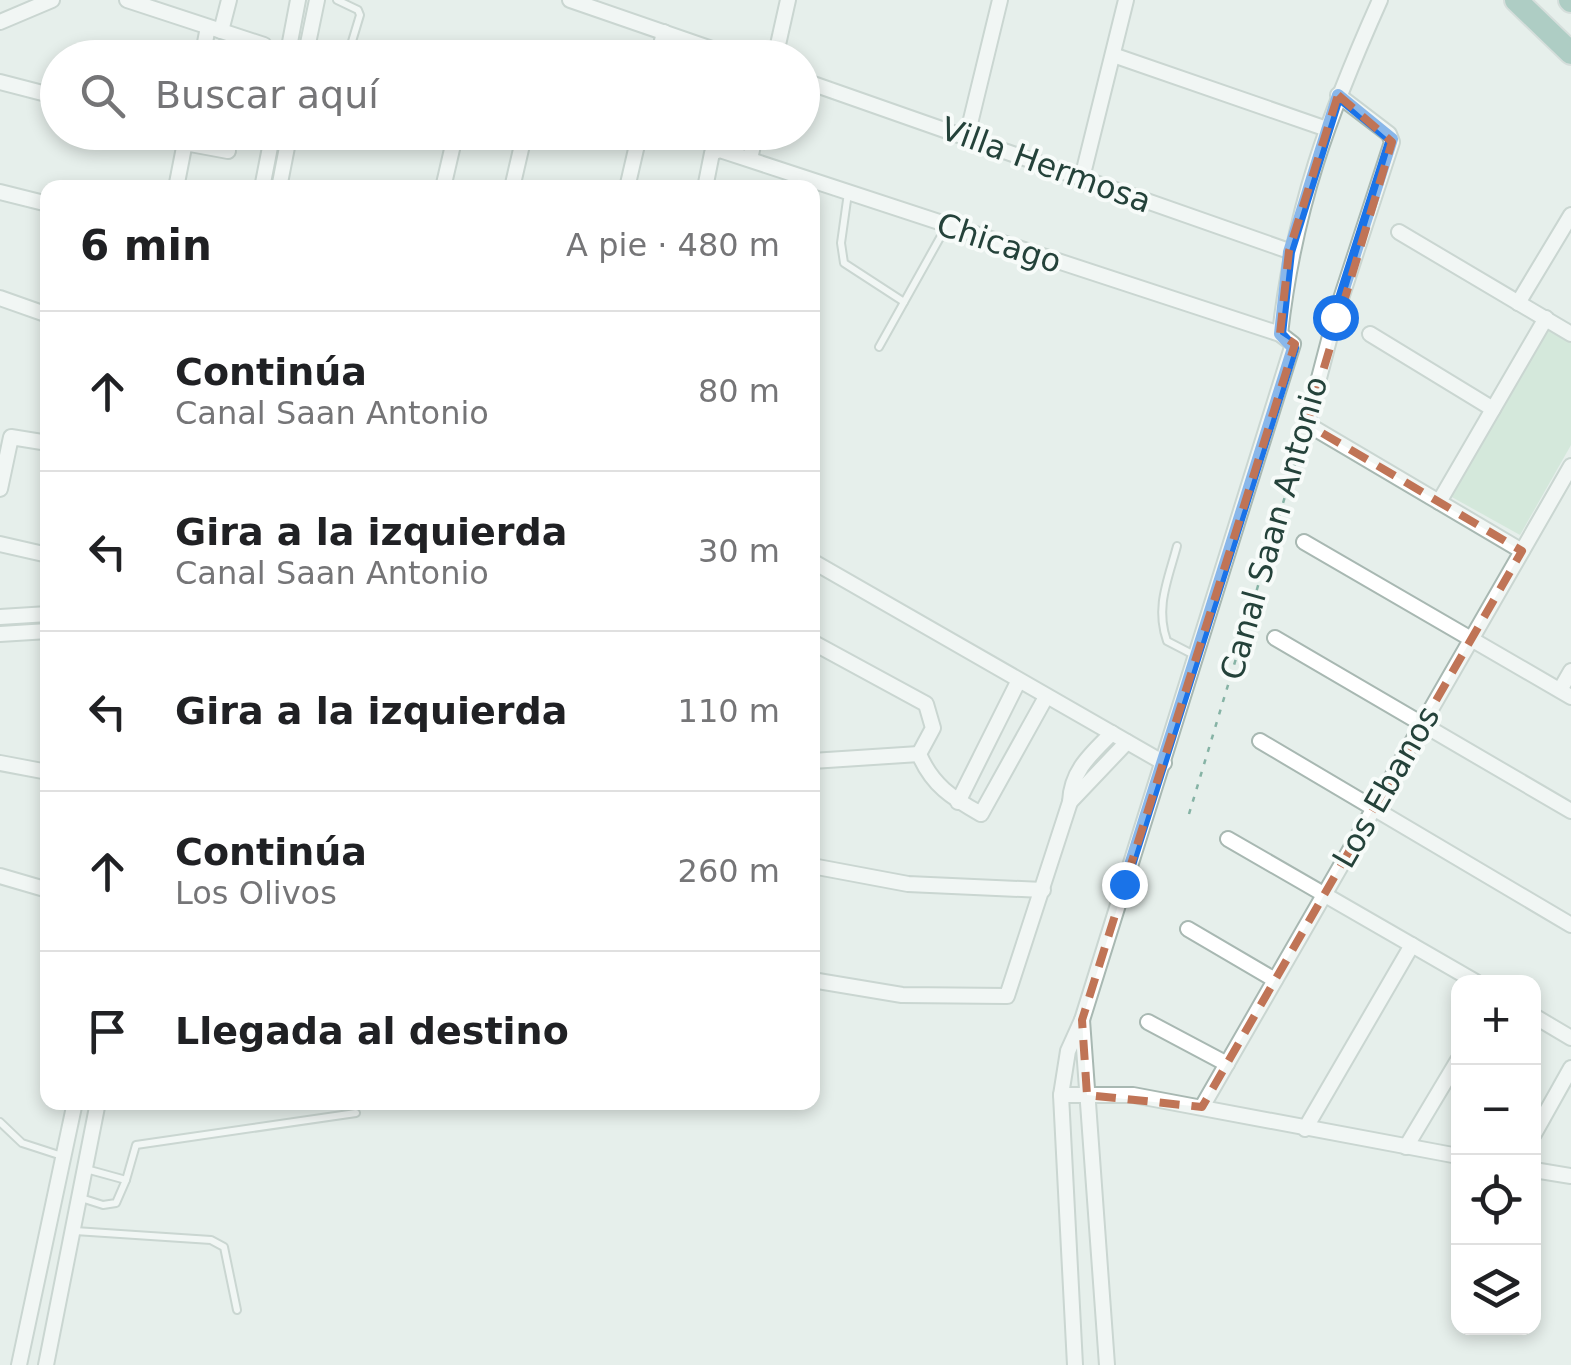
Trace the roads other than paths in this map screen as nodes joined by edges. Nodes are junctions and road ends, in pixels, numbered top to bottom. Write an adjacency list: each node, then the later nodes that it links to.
1 (52, 0): 13 (street)
2 (126, 0): 14 (street)
3 (229, 0): 14 (street)
4 (298, 0): 18 (street)
5 (316, 0): 19 (street)
6 (337, 0): 20 (lane)
7 (570, 0): 15 (street)
8 (788, 0): 23 (street)
9 (1000, 0): 31 (street)
10 (1126, 0): 25 (street)
11 (1380, 0): 29 (street)
12 (1516, 0): 24 (main road)
13 (0, 22)
14 (214, 29): 16 (street); 17 (street)
15 (664, 32): 21 (street); 22 (street)
16 (209, 40)
17 (248, 40)
18 (290, 40)
19 (308, 40)
20 (352, 40)
21 (662, 40)
22 (687, 40)
23 (779, 40)
24 (1571, 53)
25 (1113, 55): 30 (street); 45 (street)
26 (0, 82): 28 (street)
27 (820, 86): 31 (street, Villa Hermosa)
28 (40, 92)
29 (1338, 95): 30 (street); 75 (street, Canal Saan Antonio)
30 (1324, 128): 61 (street)
31 (967, 136): 45 (street, Villa Hermosa)
32 (184, 150): 46 (street)
33 (225, 150): 42 (street)
34 (270, 150): 44 (street)
35 (286, 150): 48 (street)
36 (452, 150): 49 (street)
37 (521, 150): 50 (street)
38 (636, 150): 51 (street)
39 (720, 150): 43 (street, Chicago)
40 (720, 150): 52 (street, Chicago)
41 (752, 150): 43 (street)
42 (228, 151)
43 (750, 159): 53 (street, Chicago)
44 (266, 169): 47 (street); 48 (street)
45 (1082, 178): 61 (street, Villa Hermosa)
46 (178, 180)
47 (264, 180)
48 (280, 180)
49 (445, 180)
50 (514, 180)
51 (630, 180)
52 (707, 180)
53 (803, 180)
54 (820, 186): 56 (street, Chicago)
55 (0, 192): 57 (street)
56 (848, 192): 59 (street, Chicago); 63 (lane)
57 (40, 202)
58 (1571, 215): 64 (street)
59 (946, 226): 63 (lane); 67 (street, Chicago)
60 (1398, 232): 64 (street)
61 (1289, 252): 67 (street)
62 (0, 298): 65 (street)
63 (904, 302): 70 (lane)
64 (1518, 303): 66 (street)
65 (40, 312)
66 (1546, 318): 69 (street); 71 (street)
67 (1280, 334): 89 (street)
68 (1370, 334): 71 (street)
69 (1571, 334)
70 (879, 347)
71 (1492, 409): 75 (street)
72 (40, 441): 74 (street)
73 (1571, 466): 79 (street, Los Ebanos)
74 (0, 488)
75 (1439, 502): 79 (street)
76 (1304, 542): 87 (street)
77 (0, 544): 80 (street)
78 (1178, 546): 89 (lane)
79 (1522, 550): 87 (street, Los Ebanos)
80 (40, 554)
81 (820, 566): 91 (street)
82 (40, 614): 83 (street)
83 (0, 617)
84 (40, 632): 85 (street)
85 (0, 634)
86 (1276, 638): 94 (street)
87 (1471, 640): 92 (street); 94 (street, Los Ebanos)
88 (820, 646): 98 (street)
89 (1197, 657): 101 (street)
90 (1571, 671): 92 (street)
91 (1018, 682): 93 (street); 103 (street)
92 (1566, 693)
93 (1046, 697): 95 (street); 103 (street)
94 (1422, 725): 105 (street, Los Ebanos); 106 (street)
95 (1112, 733): 97 (street); 104 (street)
96 (1260, 741): 105 (street)
97 (1127, 742): 101 (street); 104 (street)
98 (919, 754): 99 (street); 103 (street)
99 (820, 760)
100 (0, 762): 102 (street)
101 (1164, 764): 119 (street)
102 (40, 770)
103 (958, 802)
104 (1070, 802): 111 (street)
105 (1373, 810): 112 (street, Los Ebanos); 113 (street)
106 (1571, 810)
107 (1228, 839): 112 (street)
108 (820, 868): 111 (street)
109 (0, 876): 110 (street)
110 (40, 888)
111 (1043, 890): 118 (street)
112 (1325, 894): 115 (street); 117 (street, Los Ebanos)
113 (1571, 924)
114 (1188, 929): 117 (street)
115 (1412, 945): 116 (street); 134 (street)
116 (1464, 975)
117 (1275, 980): 123 (street, Los Ebanos)
118 (820, 981)
119 (1082, 1020): 126 (street); 127 (street)
120 (1541, 1020): 122 (street)
121 (1148, 1022): 123 (street)
122 (1571, 1038)
123 (1226, 1064): 128 (street, Los Ebanos)
124 (1455, 1065): 135 (street)
125 (1571, 1068): 133 (street)
126 (1061, 1095): 127 (street); 149 (street)
127 (1087, 1095): 128 (street); 150 (street)
128 (1202, 1108): 134 (street)
129 (73, 1110): 137 (street)
130 (96, 1110): 138 (street)
131 (356, 1114): 141 (lane)
132 (0, 1122): 137 (lane)
133 (1541, 1122)
134 (1305, 1129): 135 (street)
135 (1406, 1147): 136 (street)
136 (1452, 1155)
137 (64, 1156): 144 (street)
138 (85, 1169): 141 (lane); 142 (street)
139 (1541, 1171): 140 (street)
140 (1571, 1176)
141 (126, 1180): 142 (lane)
142 (80, 1198): 143 (street)
143 (73, 1231): 145 (street); 146 (lane)
144 (36, 1288): 145 (street); 147 (street)
145 (61, 1293): 148 (street)
146 (237, 1310)
147 (19, 1365)
148 (46, 1365)
149 (1075, 1365)
150 (1107, 1365)

